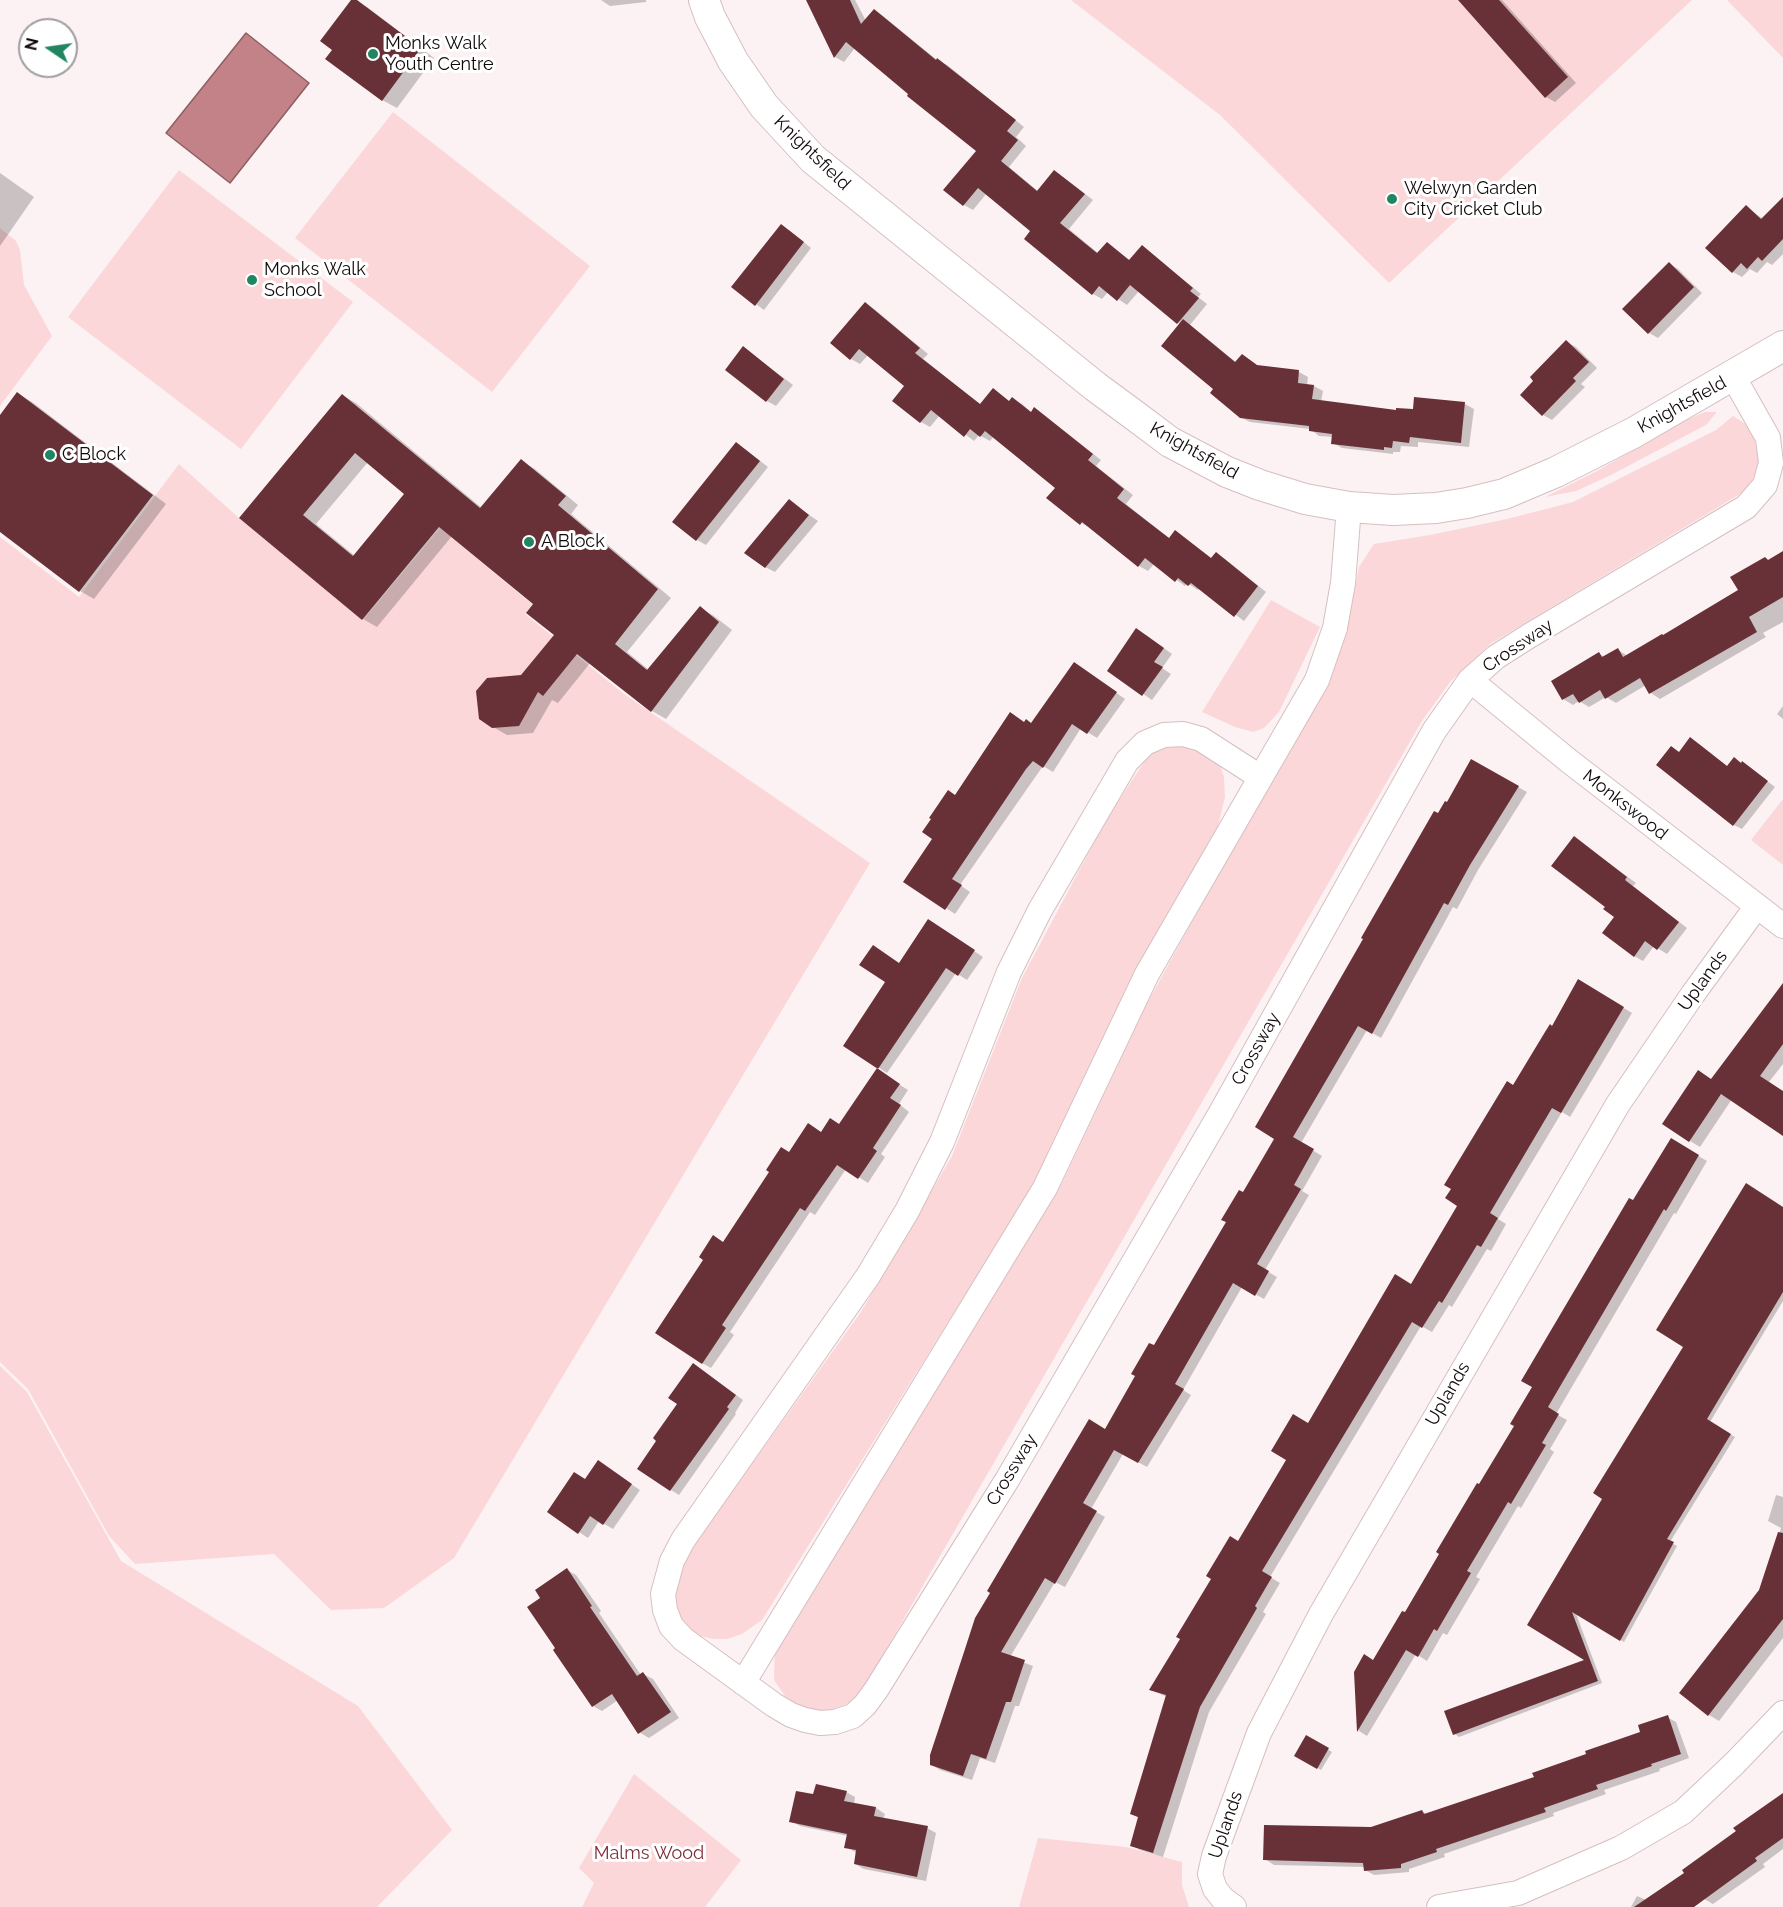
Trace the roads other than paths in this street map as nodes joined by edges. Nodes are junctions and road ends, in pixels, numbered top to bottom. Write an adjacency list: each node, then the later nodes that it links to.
1 (704, 0): 5 (street, Knightsfield)
2 (1783, 346): 3 (street, Knightsfield)
3 (1733, 376): 4 (street, Crossway); 5 (street, Knightsfield)
4 (1774, 489): 6 (street, Crossway)
5 (1349, 507): 7 (street)
6 (1470, 680): 8 (street, Monkswood); 10 (street, Crossway)
7 (1260, 777): 10 (street); 10 (street, Crossway)
8 (1757, 906): 9 (street, Monkswood); 13 (street, Uplands)
9 (1783, 926)
10 (744, 1683)
11 (1783, 1713): 12 (street)
12 (1520, 1900): 14 (street)
13 (1234, 1907)
14 (1439, 1907)

